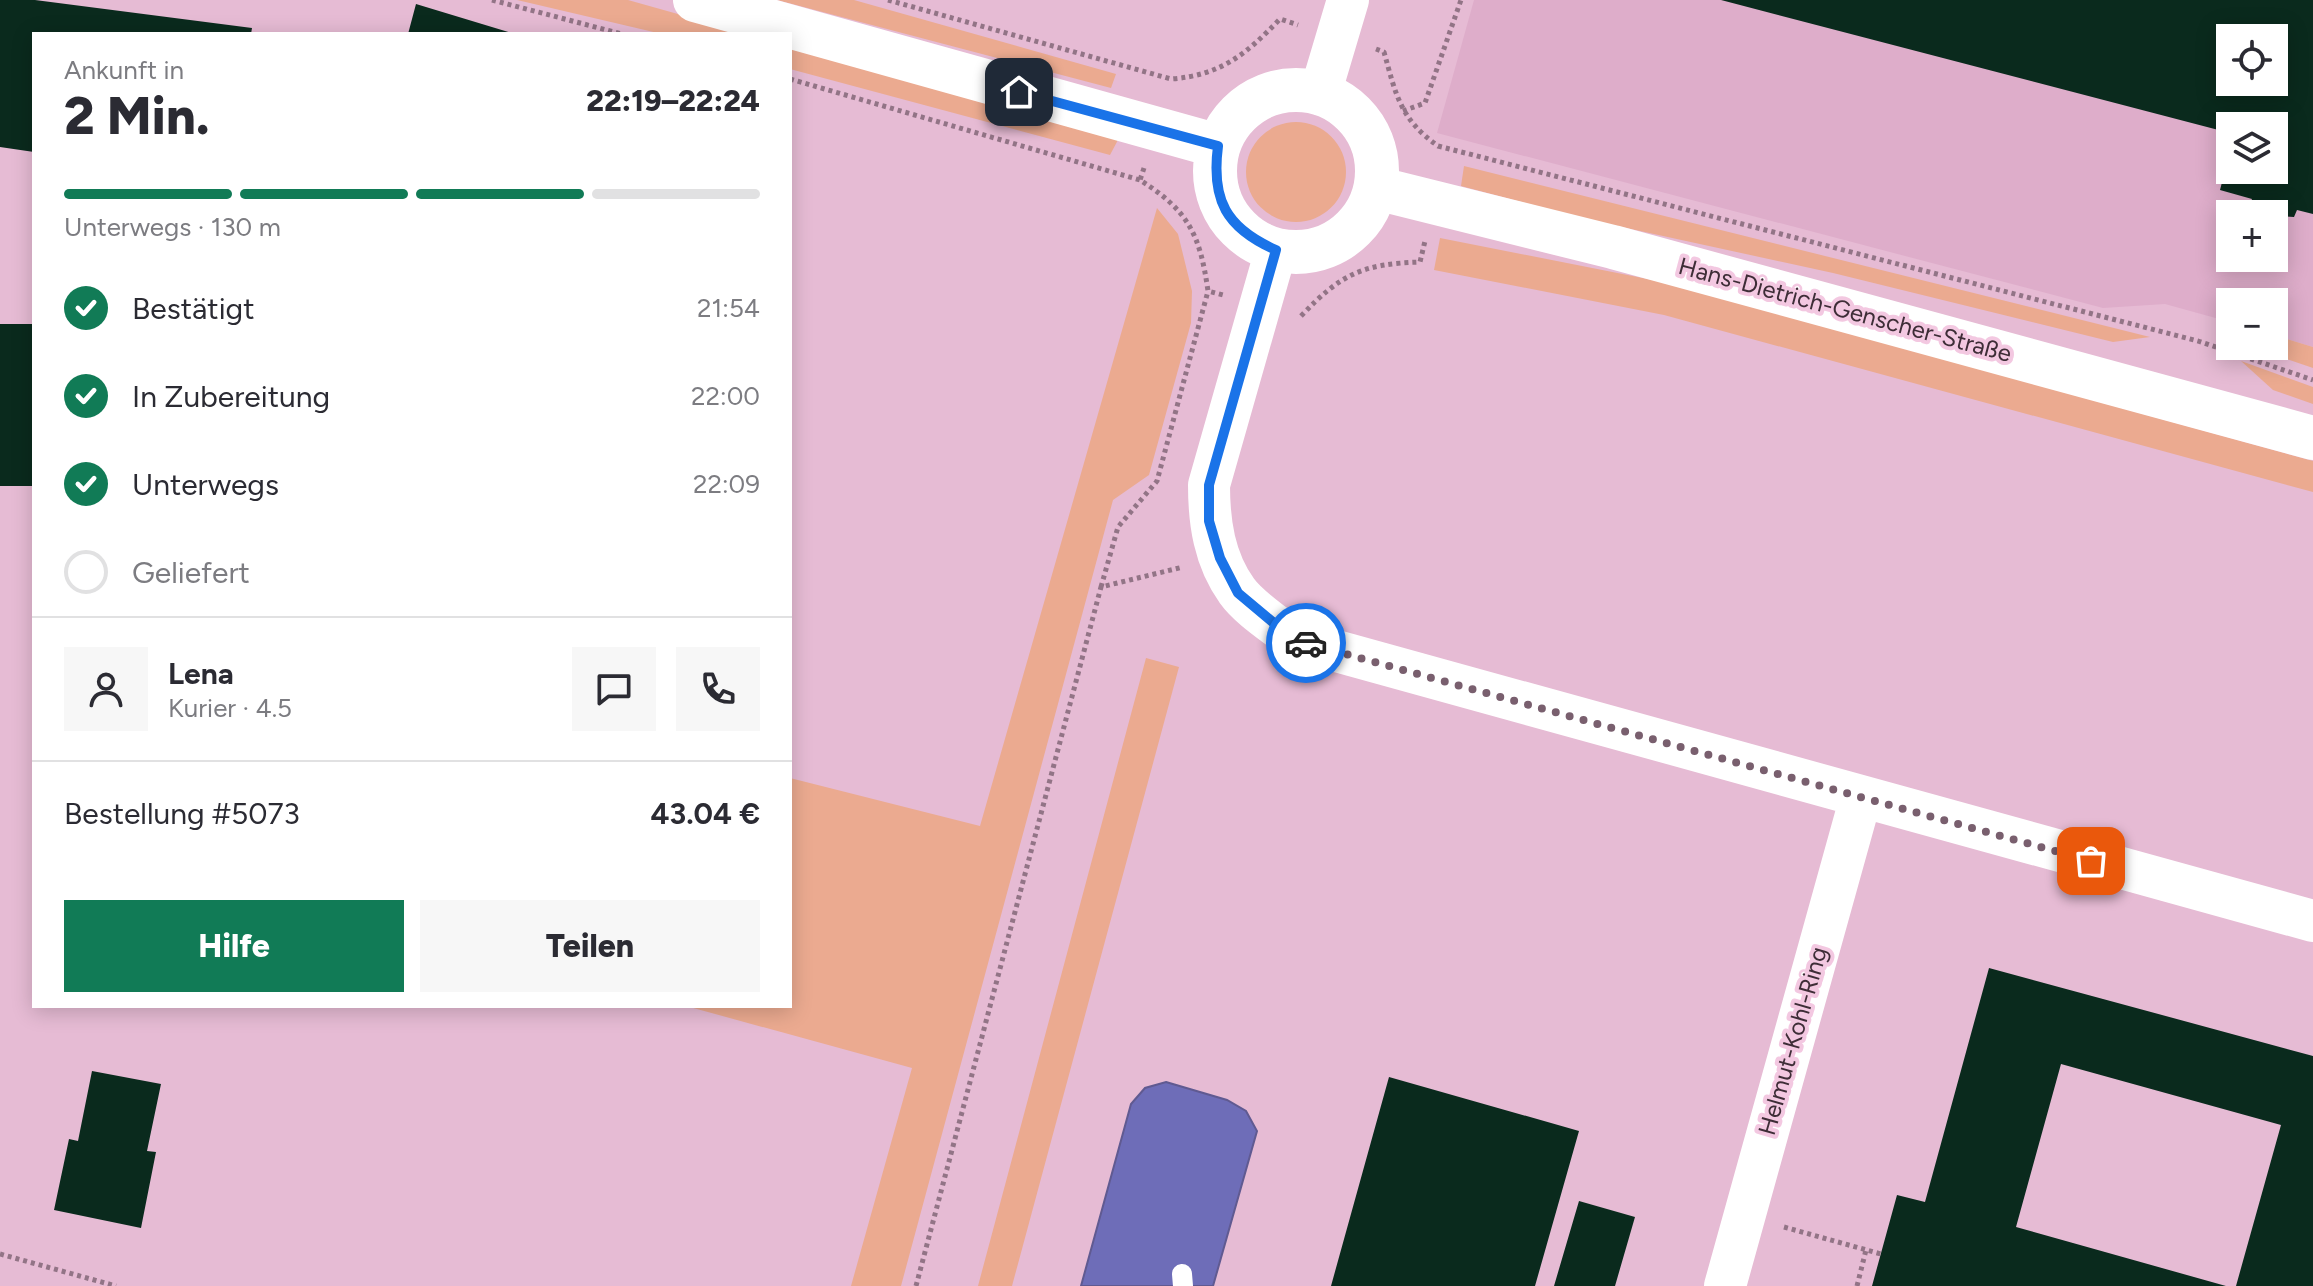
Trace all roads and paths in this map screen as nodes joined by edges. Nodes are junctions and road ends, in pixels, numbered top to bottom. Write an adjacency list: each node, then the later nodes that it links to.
1 (492, 0): 6 (path)
2 (695, 0): 10 (street)
3 (888, 0): 5 (path)
4 (1461, 0): 9 (path)
5 (1343, 19): 8 (street); 9 (path)
6 (614, 32)
7 (792, 80): 11 (path)
8 (1320, 94): 10 (street); 12 (street)
9 (1403, 111): 15 (path)
10 (1218, 146): 13 (street)
11 (1140, 180)
12 (1376, 188): 13 (street); 16 (street, Hans-Dietrich-Genscher-Straße)
13 (1276, 250): 17 (street)
14 (1208, 291): 18 (path)
15 (2313, 380)
16 (2313, 438)
17 (1220, 558): 18 (path); 19 (street)
18 (1101, 587): 26 (path)
19 (1861, 797): 20 (street); 21 (street, Helmut-Kohl-Ring)
20 (2313, 921)
21 (1745, 1216): 22 (path); 27 (street, Helmut-Kohl-Ring)
22 (1866, 1250): 24 (path); 28 (path)
23 (0, 1254): 25 (path)
24 (1881, 1254)
25 (116, 1286)
26 (916, 1286)
27 (1725, 1286)
28 (1857, 1286)

